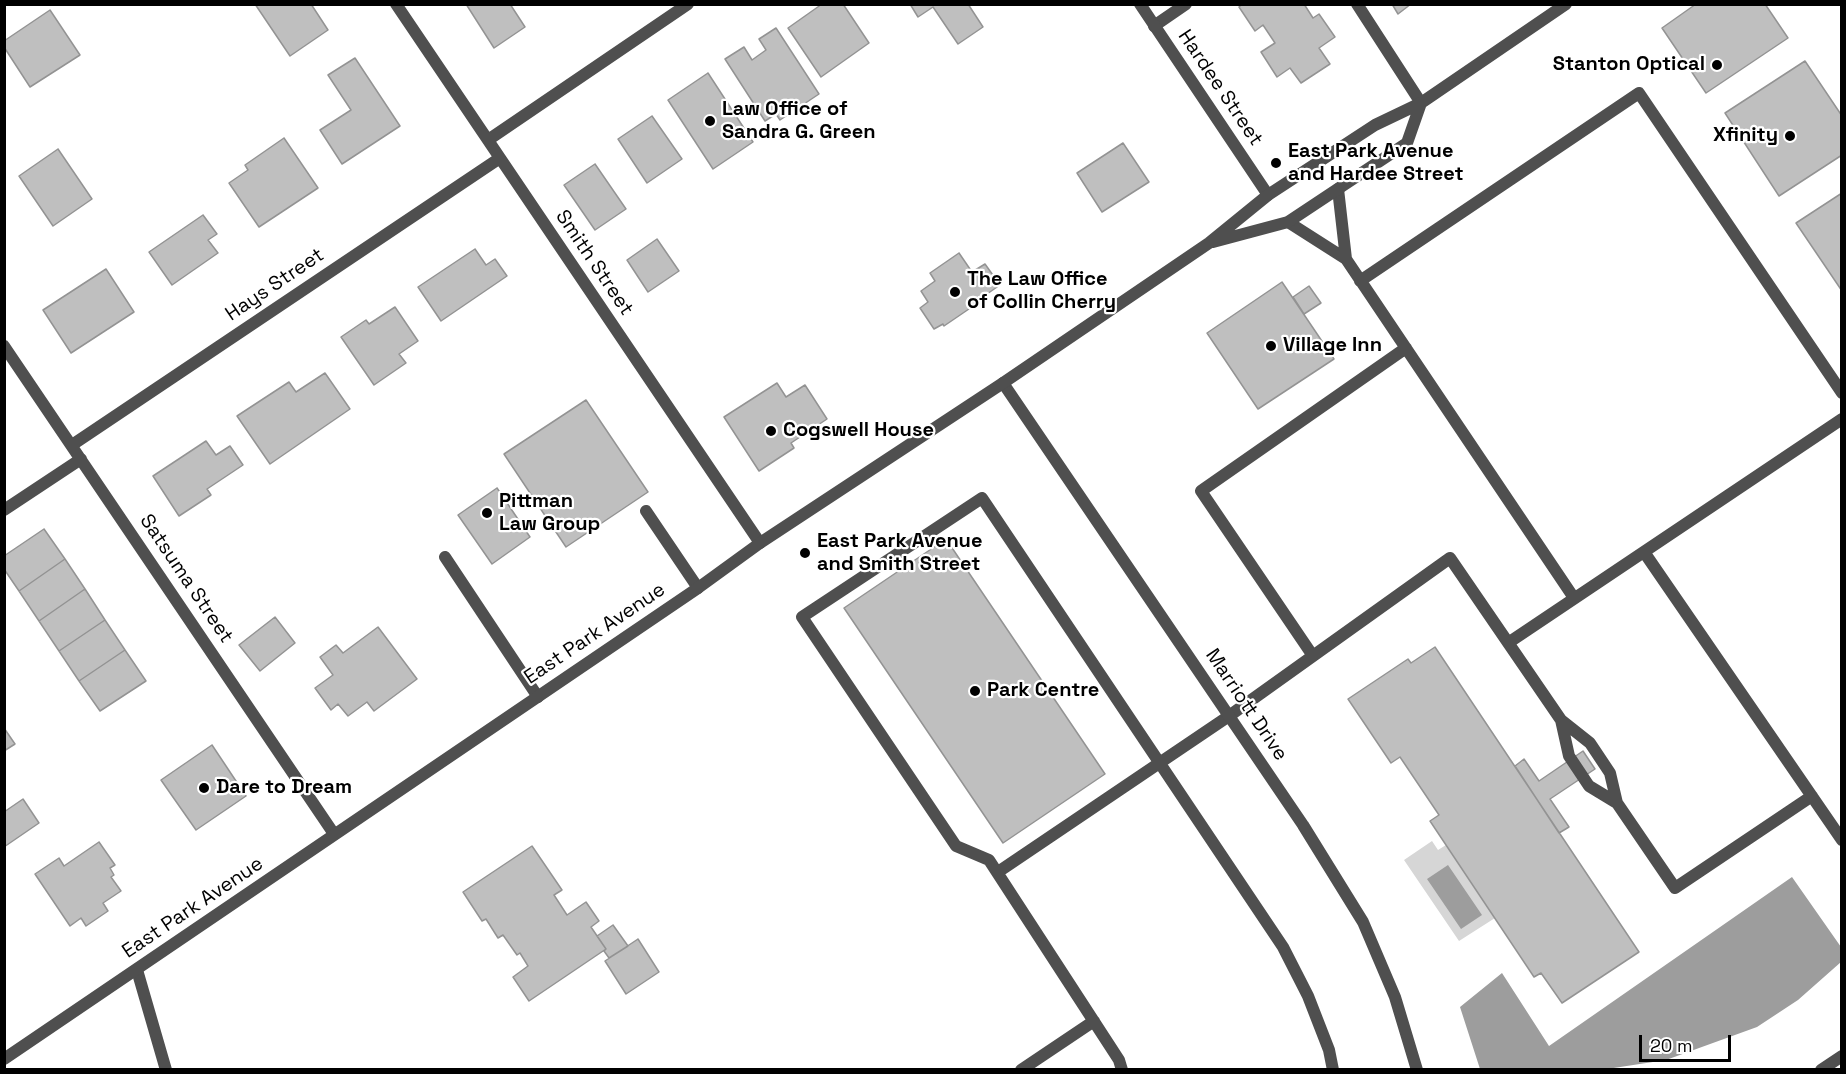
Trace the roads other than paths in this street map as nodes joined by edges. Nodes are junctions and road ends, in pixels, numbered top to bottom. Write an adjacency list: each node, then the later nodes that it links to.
1 (396, 4): 9 (street, Smith Street)
2 (688, 4): 9 (street)
3 (1140, 4): 7 (street, Hardee Street)
4 (1186, 4): 7 (street)
5 (1357, 4): 8 (street)
6 (1566, 4): 8 (street, East Park Avenue)
7 (1154, 26): 12 (street, Hardee Street)
8 (1421, 103): 11 (street, East Park Avenue); 12 (street, East Park Avenue)
9 (488, 140): 10 (street, Smith Street)
10 (500, 158): 22 (street, Hays Street); 26 (street, Smith Street)
11 (1338, 189): 13 (street, East Park Avenue); 15 (street)
12 (1268, 195): 14 (street, East Park Avenue)
13 (1288, 222): 14 (street, East Park Avenue); 15 (street)
14 (1209, 243): 19 (street, East Park Avenue)
15 (1346, 259): 16 (street)
16 (1360, 281): 18 (street); 20 (street)
17 (4, 346): 22 (street, Satsuma Street)
18 (1406, 348): 30 (street); 32 (street)
19 (1003, 383): 26 (street, East Park Avenue); 34 (street, Marriott Drive)
20 (1842, 393)
21 (1842, 418): 27 (street)
22 (72, 445): 23 (street, Satsuma Street)
23 (81, 459): 24 (street); 39 (street, Satsuma Street)
24 (4, 510)
25 (646, 511): 29 (street)
26 (760, 543): 29 (street, East Park Avenue)
27 (1644, 552): 30 (street); 37 (street)
28 (446, 557): 33 (street)
29 (699, 588): 33 (street, East Park Avenue)
30 (1574, 598): 31 (street)
31 (1508, 643): 32 (street); 35 (street)
32 (1313, 656): 34 (street)
33 (538, 697): 39 (street, East Park Avenue)
34 (1229, 716): 36 (street); 50 (street, Marriott Drive)
35 (1561, 720): 38 (street); 38 (street)
36 (1160, 763): 41 (street); 41 (street); 49 (street)
37 (1812, 796): 38 (street); 40 (street)
38 (1617, 802)
39 (334, 834): 42 (street, East Park Avenue)
40 (1842, 840)
41 (998, 872): 43 (street)
42 (137, 970): 45 (street, East Park Avenue); 46 (street)
43 (1094, 1021): 47 (street); 48 (street)
44 (1842, 1056): 51 (street)
45 (4, 1059)
46 (166, 1070)
47 (1021, 1070)
48 (1122, 1070)
49 (1333, 1070)
50 (1417, 1070)
51 (1821, 1070)

